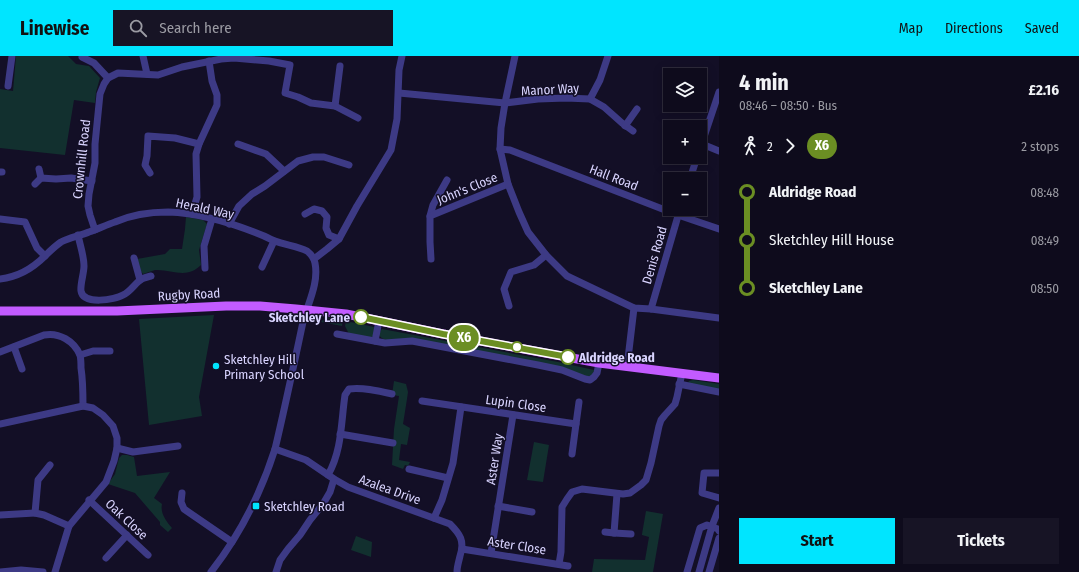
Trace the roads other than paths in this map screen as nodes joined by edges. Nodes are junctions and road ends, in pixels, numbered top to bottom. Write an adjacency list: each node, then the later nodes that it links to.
1 (12, 56): 11 (street)
2 (143, 56): 9 (street)
3 (402, 56): 12 (street)
4 (515, 56): 15 (street)
5 (608, 56): 14 (street)
6 (82, 57): 10 (street)
7 (209, 61): 9 (street); 16 (street); 22 (street)
8 (340, 66): 16 (street)
9 (146, 74): 10 (street)
10 (108, 78): 33 (street, Crownhill Road)
11 (8, 86)
12 (399, 93): 15 (street, Manor Way); 48 (street)
13 (718, 95): 20 (street)
14 (590, 99): 15 (street, Manor Way); 19 (street, Manor Way)
15 (505, 103): 25 (street)
16 (335, 106): 18 (street)
17 (637, 109): 19 (street)
18 (358, 118)
19 (625, 126): 21 (street, Manor Way)
20 (707, 128)
21 (633, 131)
22 (198, 144): 30 (street); 37 (street)
23 (238, 144): 29 (street)
24 (707, 148): 26 (street)
25 (500, 149): 35 (street); 36 (street, Hall Road)
26 (719, 151)
27 (349, 165): 29 (street)
28 (39, 169): 31 (street)
29 (284, 171): 44 (street)
30 (150, 173)
31 (41, 178): 33 (street); 34 (street)
32 (447, 180): 39 (street)
33 (92, 181): 46 (street, Crownhill Road)
34 (35, 184)
35 (508, 184): 39 (street, John's Close); 50 (street)
36 (663, 206)
37 (192, 214): 43 (street, Herald Way); 46 (street, Herald Way)
38 (305, 214): 48 (street)
39 (430, 216): 54 (street, John's Close)
40 (678, 216): 62 (street, Denis Road)
41 (688, 216): 45 (street, Hall Road)
42 (0, 219): 51 (street)
43 (212, 219): 44 (street, Herald Way); 56 (street)
44 (229, 224): 49 (street, Herald Way)
45 (719, 229)
46 (95, 230): 47 (street, Herald Way)
47 (78, 236): 51 (street, Herald Way); 59 (street)
48 (339, 239): 53 (street)
49 (274, 241): 53 (street, Herald Way); 55 (street)
50 (546, 255): 60 (street); 61 (street)
51 (45, 256): 58 (street, Herald Way)
52 (134, 258): 59 (street)
53 (314, 259): 63 (street)
54 (431, 259)
55 (262, 267)
56 (205, 268)
57 (151, 276): 59 (street)
58 (0, 279)
59 (140, 280)
60 (508, 306)
61 (634, 308): 62 (street); 74 (street)
62 (651, 309): 65 (street)
63 (307, 310): 64 (main road, Rugby Road); 66 (main road, Rugby Road); 92 (street)
64 (0, 311)
65 (719, 318)
66 (379, 321): 68 (street); 73 (main road, Rugby Road)
67 (341, 333): 68 (street)
68 (375, 341): 73 (street)
69 (14, 347): 71 (street); 72 (street); 75 (street)
70 (110, 351): 72 (street)
71 (0, 352)
72 (80, 356): 83 (street)
73 (599, 363): 74 (main road, Rugby Road)
74 (627, 367): 76 (main road, Rugby Road)
75 (22, 369)
76 (682, 373): 77 (main road, Rugby Road); 78 (street)
77 (719, 378)
78 (679, 384): 79 (street); 100 (street)
79 (719, 392)
80 (392, 394): 88 (street)
81 (422, 401): 84 (street, Lupin Close)
82 (579, 402): 87 (street)
83 (83, 406): 86 (street); 91 (street)
84 (461, 407): 85 (street, Lupin Close); 98 (street)
85 (513, 415): 87 (street, Lupin Close); 103 (street, Aster Way)
86 (0, 424)
87 (576, 424): 93 (street)
88 (340, 434): 89 (street); 97 (street)
89 (393, 443)
90 (178, 446): 91 (street)
91 (117, 448): 102 (street)
92 (275, 449): 97 (street, Azalea Drive); 117 (street)
93 (572, 454)
94 (50, 465): 106 (street)
95 (409, 469): 98 (street)
96 (719, 473): 101 (street)
97 (331, 477): 108 (street, Azalea Drive); 124 (street)
98 (448, 478): 108 (street)
99 (182, 493): 117 (street)
100 (617, 494): 113 (street); 122 (street)
101 (719, 498)
102 (89, 500): 109 (street); 115 (street, Oak Close)
103 (498, 506): 105 (street); 119 (street, Aster Way)
104 (719, 508): 110 (street)
105 (532, 512)
106 (35, 513): 107 (street); 109 (street)
107 (0, 515)
108 (434, 518): 118 (street, Azalea Drive)
109 (69, 526): 127 (street)
110 (712, 526): 112 (street); 130 (street); 131 (street)
111 (605, 532): 113 (street)
112 (719, 532)
113 (614, 533): 114 (street)
114 (631, 534)
115 (127, 535): 120 (street, Oak Close); 121 (street)
116 (719, 538): 132 (street)
117 (232, 542): 128 (street)
118 (462, 549): 119 (street, Aster Close); 129 (street, Azalea Drive)
119 (491, 553): 122 (street, Aster Close)
120 (148, 555)
121 (106, 558)
122 (559, 564): 123 (street, Aster Close)
123 (568, 566)
124 (278, 571)
125 (0, 572): 126 (street)
126 (43, 572)
127 (55, 572)
128 (211, 572)
129 (457, 572)
130 (687, 572)
131 (699, 572)
132 (709, 572)

